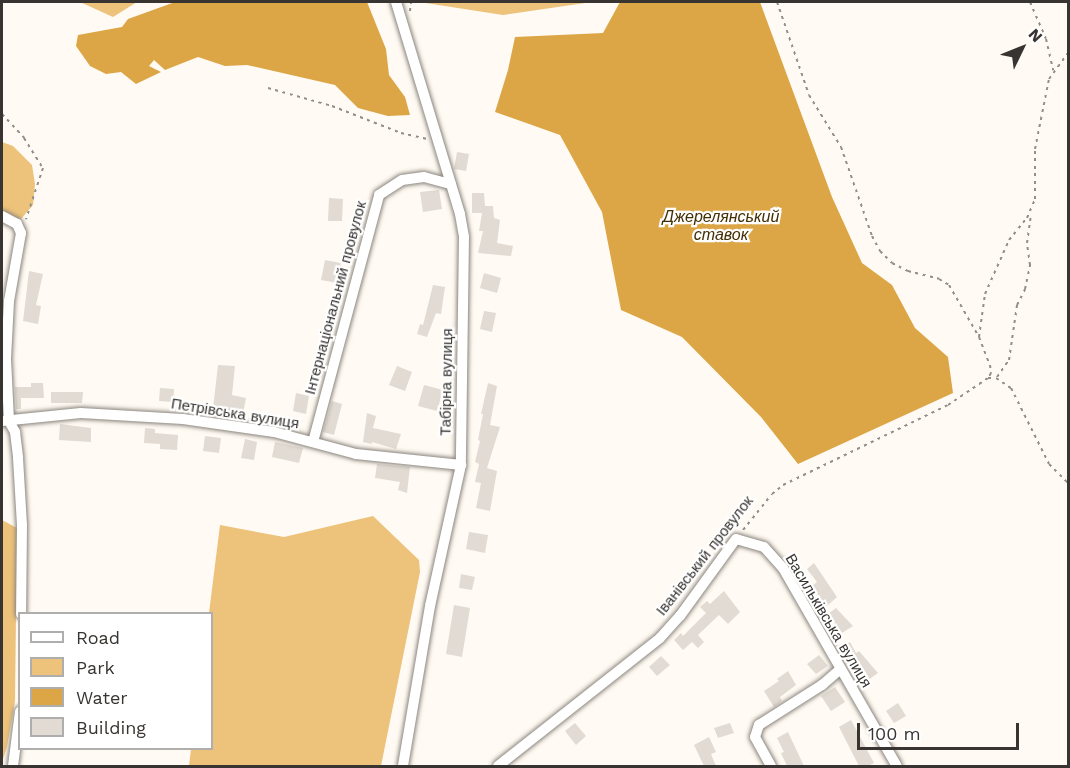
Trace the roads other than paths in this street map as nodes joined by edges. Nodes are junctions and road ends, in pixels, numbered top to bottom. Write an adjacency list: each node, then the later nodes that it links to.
1 (396, 2): 2 (street, Табірна вулиця)
2 (451, 184): 5 (street, Інтернаціональний провулок); 6 (street, Табірна вулиця)
3 (2, 216): 4 (street)
4 (5, 421): 5 (street, Петрівська вулиця); 8 (street)
5 (313, 442): 6 (street, Петрівська вулиця)
6 (461, 465): 12 (street, Табірна вулиця)
7 (736, 539): 9 (street, Васильківська вулиця); 13 (street, Іванівський провулок)
8 (21, 612)
9 (840, 670): 14 (street); 15 (street, Васильківська вулиця)
10 (18, 727): 11 (street)
11 (13, 766)
12 (403, 766)
13 (498, 766)
14 (771, 766)
15 (897, 766)

